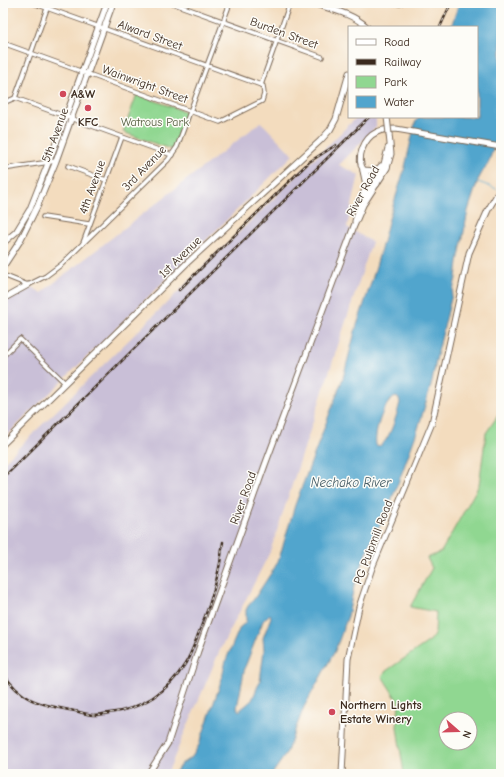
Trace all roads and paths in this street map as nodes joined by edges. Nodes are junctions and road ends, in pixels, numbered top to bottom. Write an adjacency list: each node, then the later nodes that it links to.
1 (33, 3): 9 (street, Alward Street)
2 (49, 3): 9 (street)
3 (107, 3): 12 (main road, 5th Avenue)
4 (113, 3): 12 (main road, 5th Avenue)
5 (172, 3): 10 (street, Burden Street)
6 (230, 3): 10 (street, 3rd Avenue)
7 (290, 3): 13 (street)
8 (312, 3): 11 (main road)
9 (47, 8): 12 (street, Alward Street); 15 (street)
10 (223, 22): 13 (street, Burden Street); 17 (street, 3rd Avenue)
11 (366, 26)
12 (101, 28): 17 (street, Alward Street); 18 (main road, 5th Avenue)
13 (276, 41): 16 (street, Burden Street); 20 (street)
14 (3, 43): 15 (street, Wainwright Street)
15 (31, 53): 18 (street, Wainwright Street); 21 (street)
16 (322, 57)
17 (207, 66): 20 (street, Alward Street); 23 (street, 3rd Avenue)
18 (85, 73): 23 (street, Wainwright Street); 24 (main road, 5th Avenue)
19 (348, 77): 52 (main road, 1st Avenue)
20 (260, 85): 23 (street, Wainwright Street)
21 (15, 98): 22 (street); 24 (street)
22 (3, 103)
23 (190, 111): 30 (street, 3rd Avenue)
24 (69, 117): 26 (street); 31 (main road, 5th Avenue); 32 (main road, 5th Avenue)
25 (388, 118): 27 (main road, River Road, bridge)
26 (122, 137): 30 (street); 37 (street, 4th Avenue)
27 (390, 141): 29 (main road, River Road); 38 (main road, River Road)
28 (501, 147): 35 (main road)
29 (387, 153): 35 (main road); 38 (main road, River Road)
30 (172, 155): 46 (street, 3rd Avenue)
31 (56, 161): 32 (street); 47 (main road, 5th Avenue)
32 (49, 162): 34 (street); 45 (main road, 5th Avenue)
33 (68, 166): 37 (street)
34 (3, 169)
35 (363, 170): 38 (main road); 41 (main road)
36 (3, 180): 40 (street)
37 (106, 180): 43 (street, 4th Avenue)
38 (376, 182): 41 (main road, River Road); 44 (main road, River Road)
39 (501, 188): 55 (main road, PG Pulpmill Road)
40 (3, 201)
41 (361, 202): 44 (main road, River Road)
42 (43, 217): 43 (street)
43 (89, 224): 46 (street, 4th Avenue)
44 (354, 226): 54 (main road, River Road)
45 (3, 243)
46 (82, 244): 49 (street, 3rd Avenue)
47 (3, 267)
48 (3, 275): 49 (street)
49 (28, 285): 50 (main road)
50 (3, 299)
51 (3, 356): 52 (street)
52 (65, 383): 53 (main road, 1st Avenue)
53 (3, 444)
54 (148, 774)
55 (342, 774)

